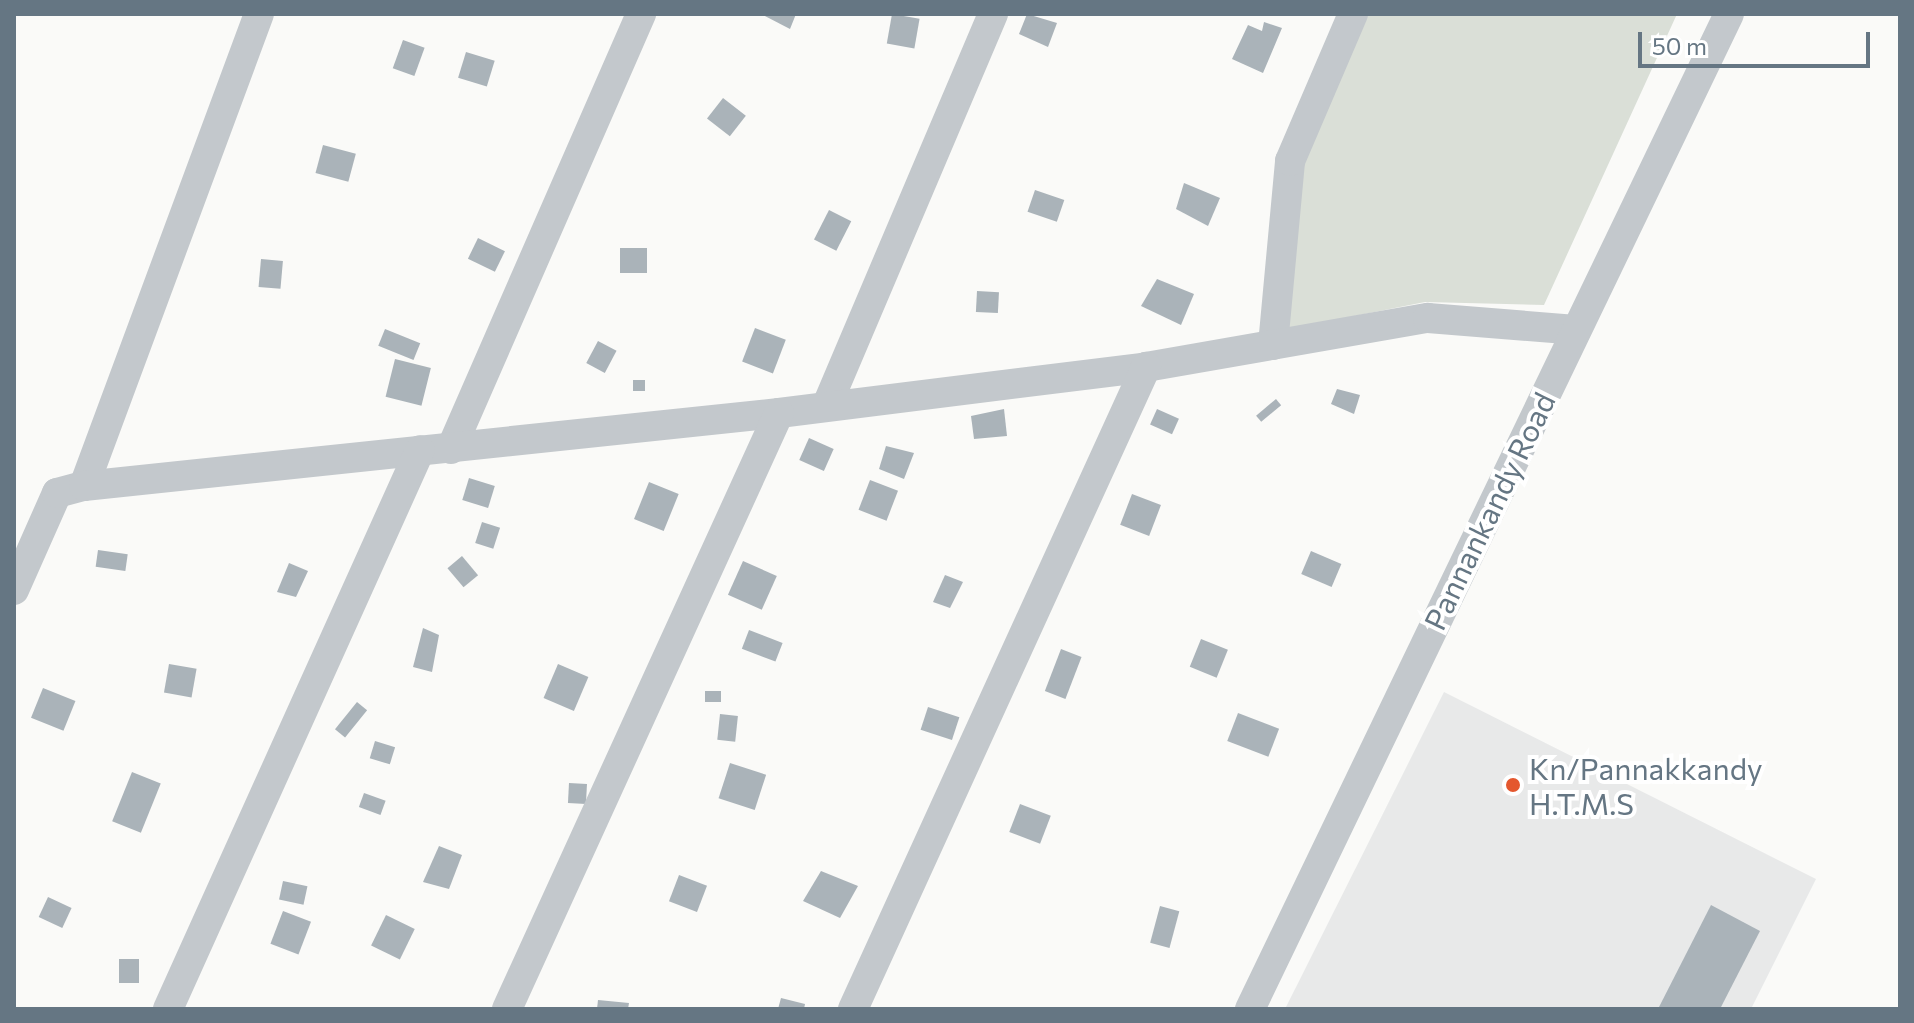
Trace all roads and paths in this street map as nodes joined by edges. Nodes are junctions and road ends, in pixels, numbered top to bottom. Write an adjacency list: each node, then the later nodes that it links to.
1 (259, 14): 13 (street)
2 (641, 14): 11 (street)
3 (993, 14): 9 (street)
4 (1353, 14): 7 (street)
5 (1729, 14): 6 (street, Pannankandy Road)
6 (1576, 330): 7 (street); 18 (street, Pannankandy Road)
7 (1273, 345): 8 (street)
8 (1146, 367): 9 (street); 17 (street)
9 (827, 405): 10 (street)
10 (779, 413): 11 (street); 16 (street)
11 (451, 449): 12 (street)
12 (420, 450): 13 (street); 15 (street)
13 (84, 486): 14 (street)
14 (14, 590)
15 (168, 1009)
16 (507, 1009)
17 (853, 1009)
18 (1250, 1009)

